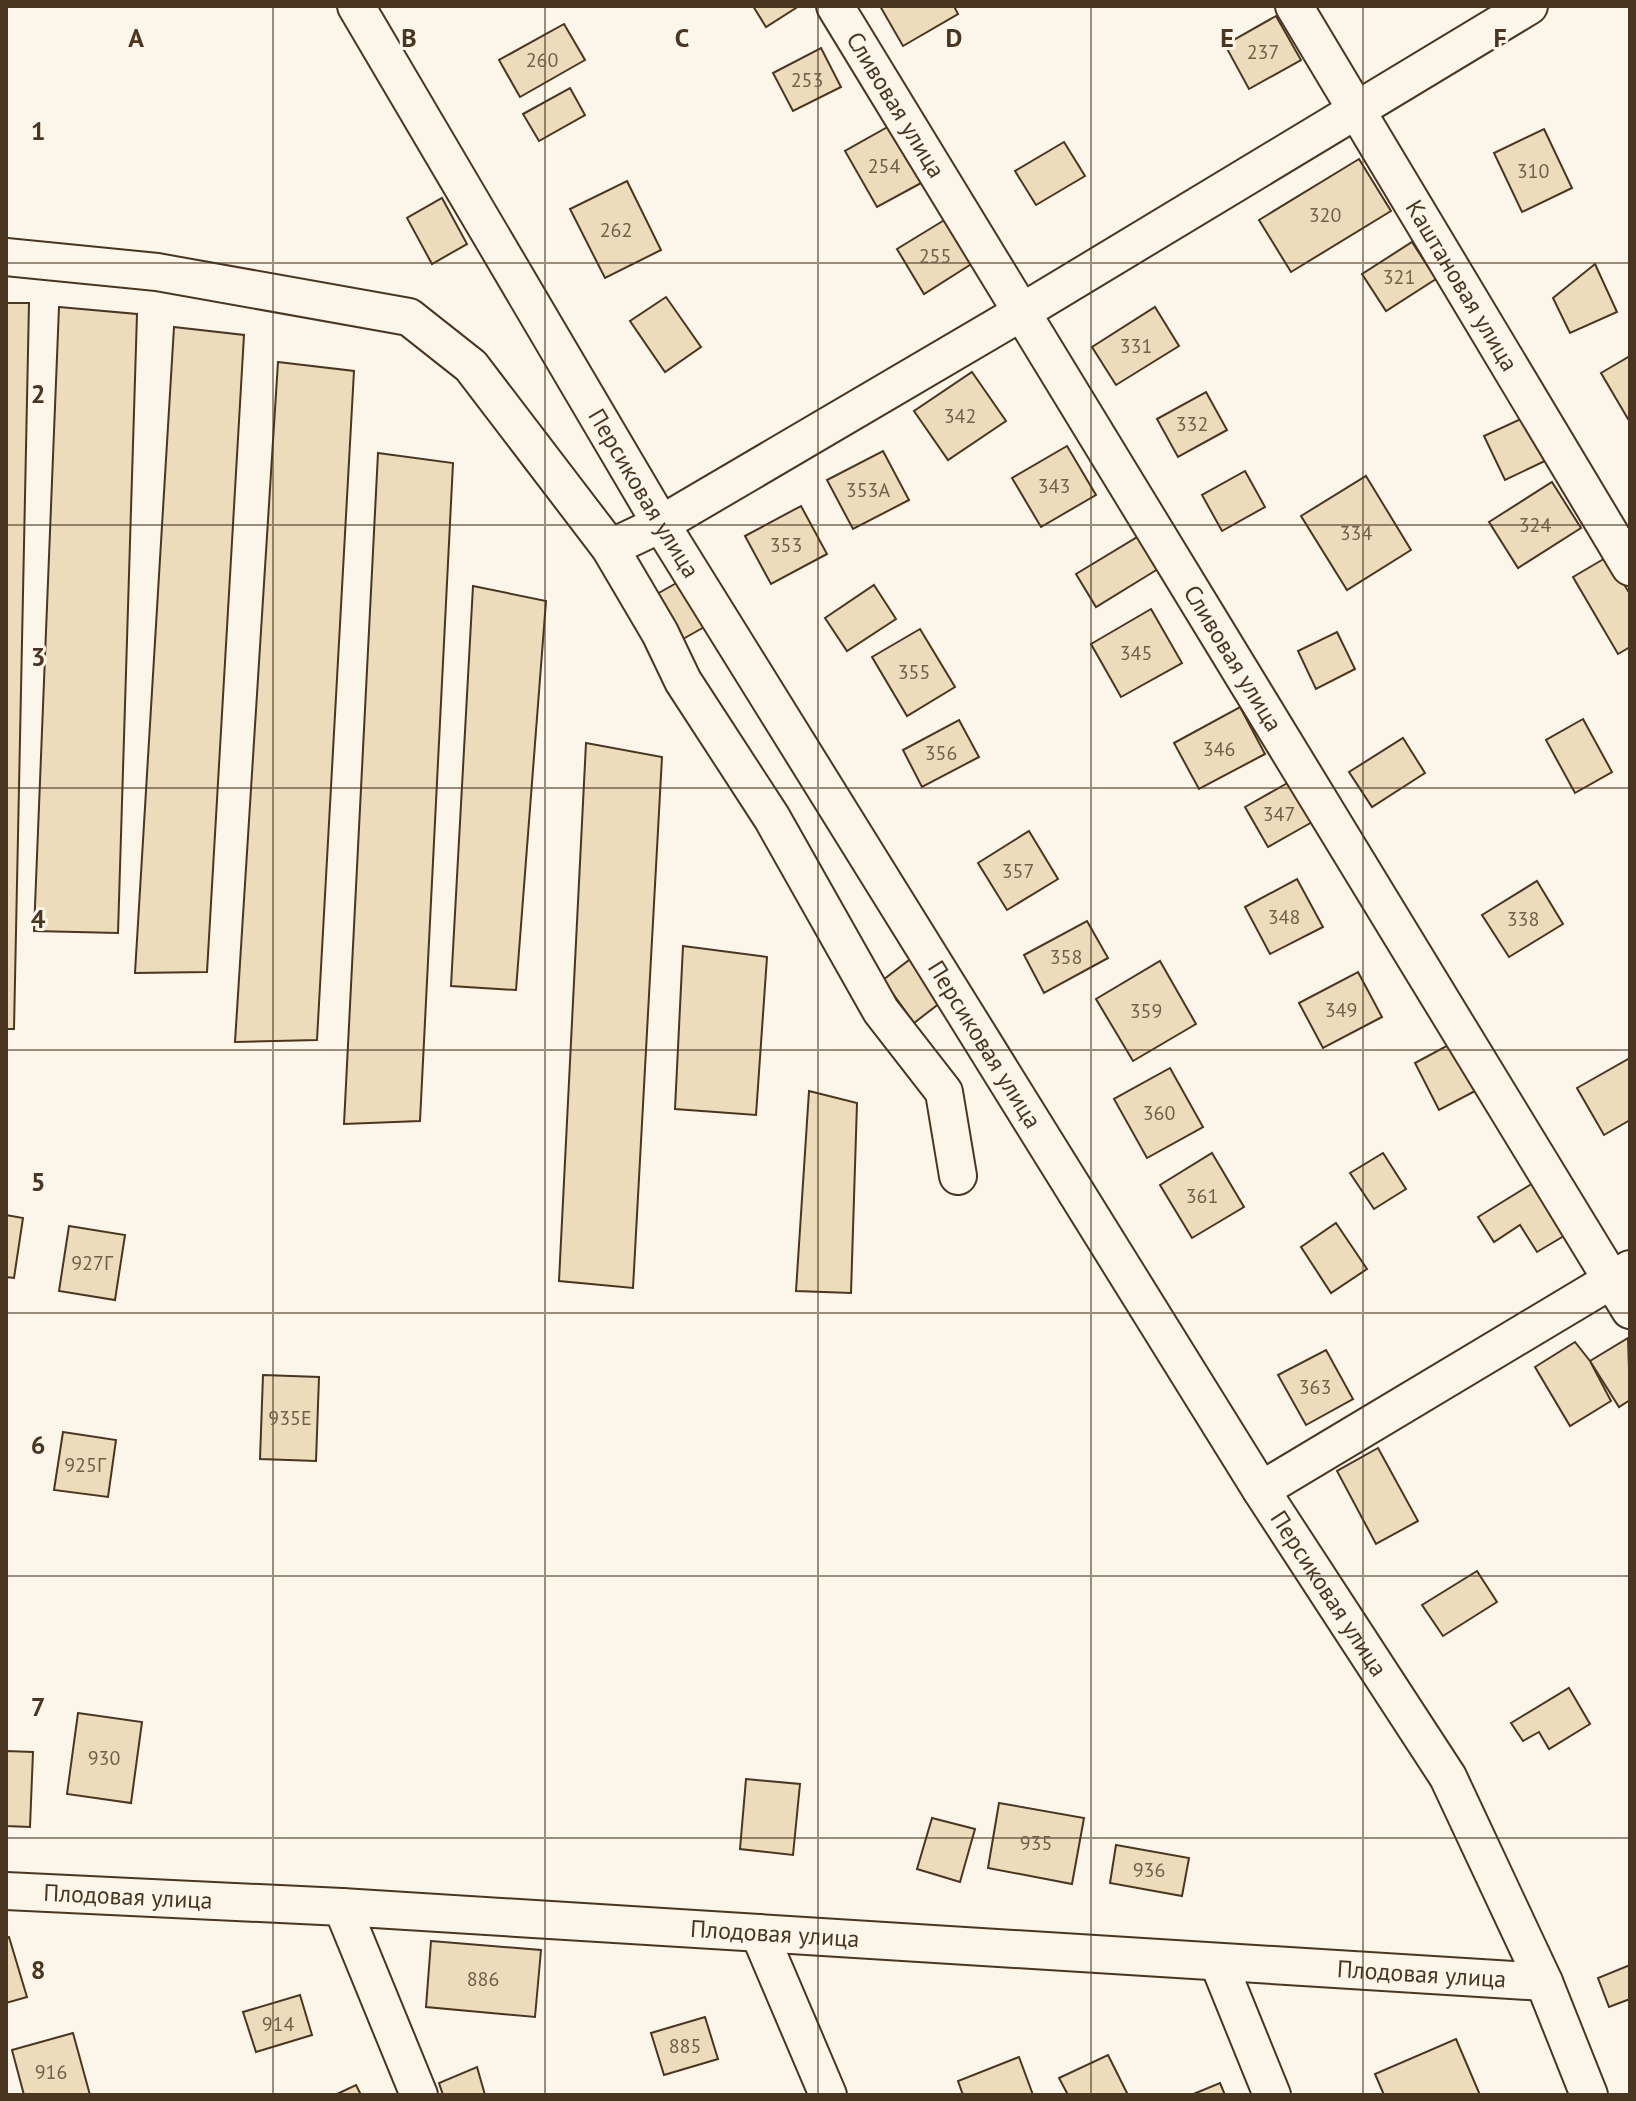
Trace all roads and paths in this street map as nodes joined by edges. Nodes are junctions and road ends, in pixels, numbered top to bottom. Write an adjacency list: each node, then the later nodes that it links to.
1 (356, 6): 8 (street, Персиковая улица)
2 (835, 6): 7 (street, Сливовая улица)
3 (1294, 6): 5 (street, Каштановая улица)
4 (1529, 6): 5 (street)
5 (1353, 111): 7 (street); 10 (street, Каштановая улица)
6 (6, 257): 9 (street)
7 (1022, 312): 8 (street); 12 (street, Сливовая улица)
8 (661, 524): 9 (street); 13 (street, Персиковая улица)
9 (610, 548): 11 (street)
10 (1630, 567)
11 (958, 1176)
12 (1624, 1286): 13 (street)
13 (1261, 1490): 18 (street, Персиковая улица)
14 (6, 1891): 15 (street, Плодовая улица)
15 (342, 1907): 16 (street, Плодовая улица); 19 (street)
16 (759, 1933): 17 (street, Плодовая улица); 20 (street)
17 (1218, 1962): 18 (street, Плодовая улица); 21 (street)
18 (1544, 1982): 22 (street, Персиковая улица)
19 (419, 2095)
20 (828, 2095)
21 (1272, 2095)
22 (1589, 2095)

